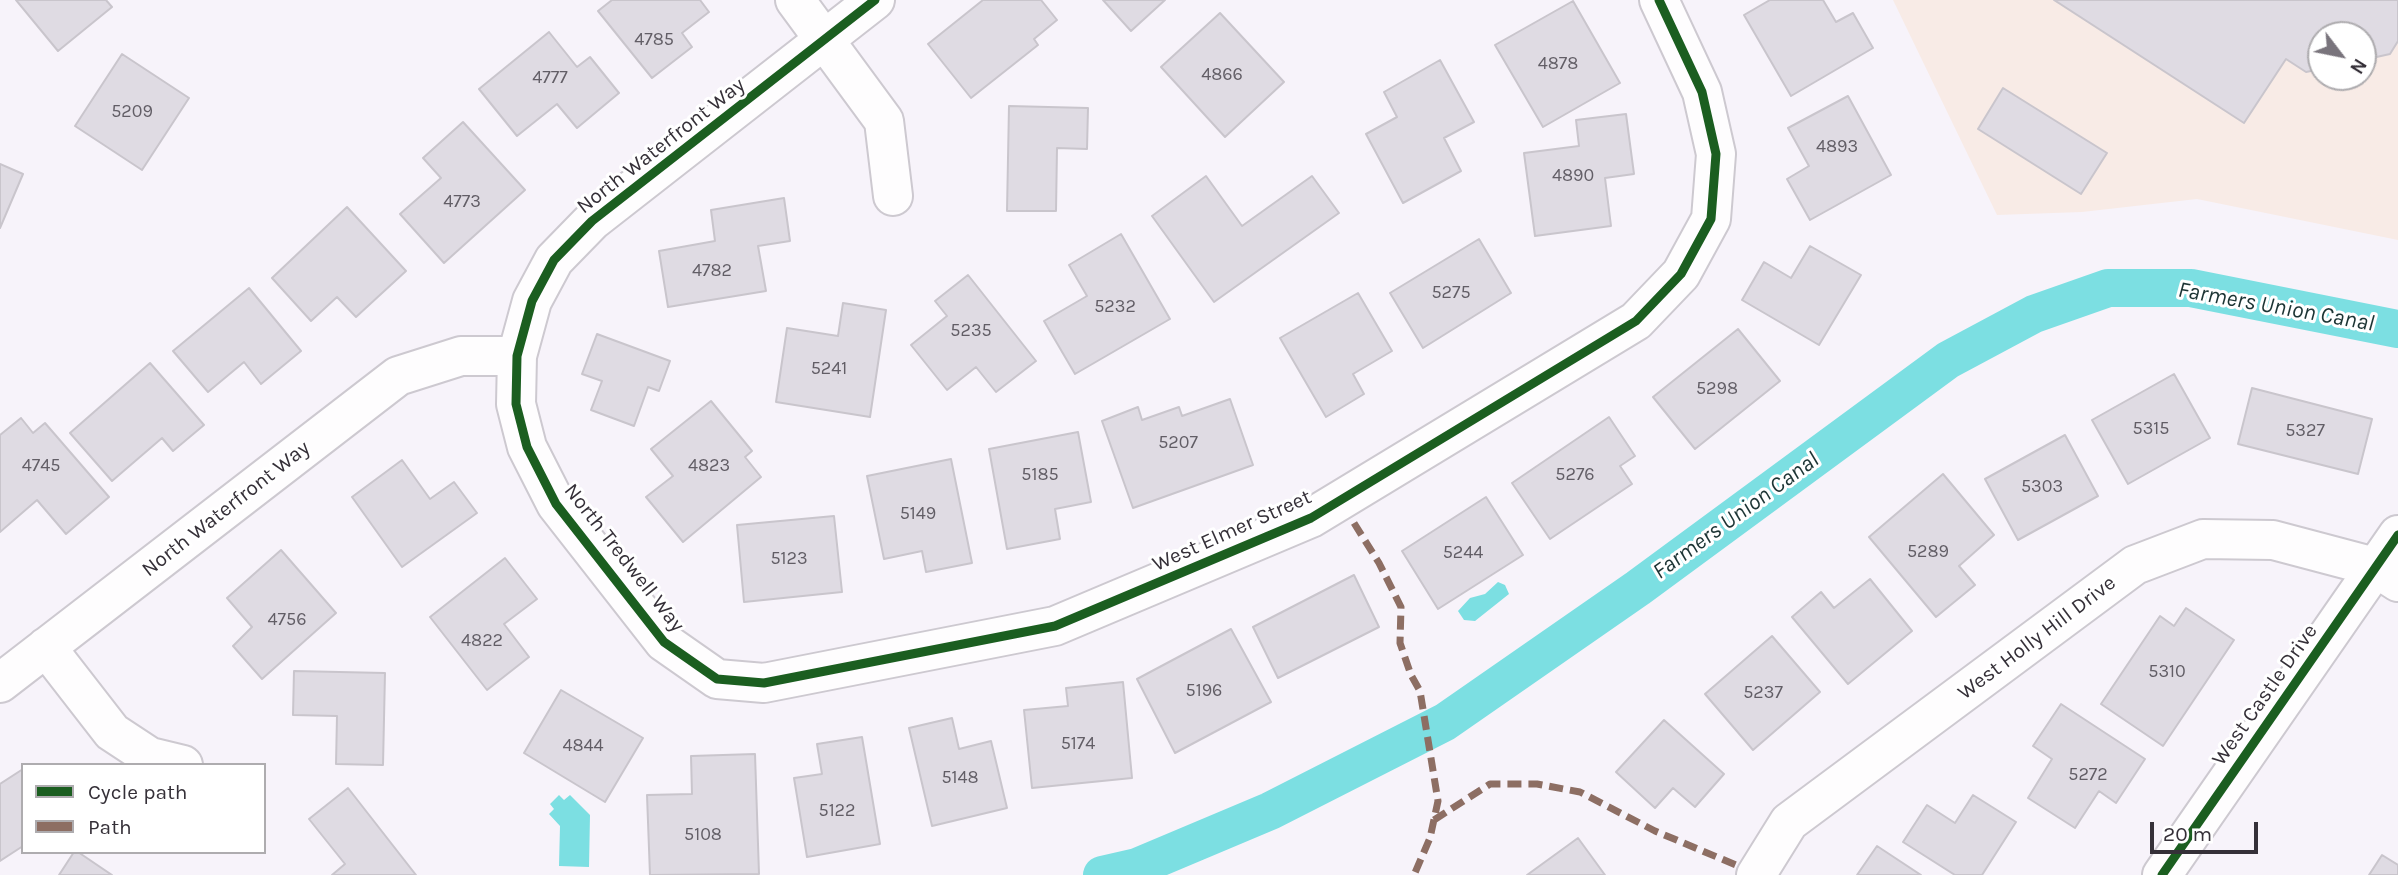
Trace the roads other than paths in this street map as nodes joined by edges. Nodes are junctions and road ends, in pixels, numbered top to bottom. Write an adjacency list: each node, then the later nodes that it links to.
1 (794, 0): 4 (street)
2 (876, 0): 4 (street, North Waterfront Way)
3 (1659, 0): 10 (street, West Elmer Street)
4 (825, 39): 5 (street); 6 (street, North Waterfront Way)
5 (893, 196)
6 (517, 356): 9 (street, North Waterfront Way); 10 (street, North Tredwell Way)
7 (2398, 535): 8 (street, West Castle Drive)
8 (2386, 575): 13 (street, West Holly Hill Drive); 14 (street, West Castle Drive)
9 (46, 648): 11 (street, North Waterfront Way); 12 (street)
10 (717, 679)
11 (0, 683)
12 (175, 763)
13 (1756, 875)
14 (2162, 875)

